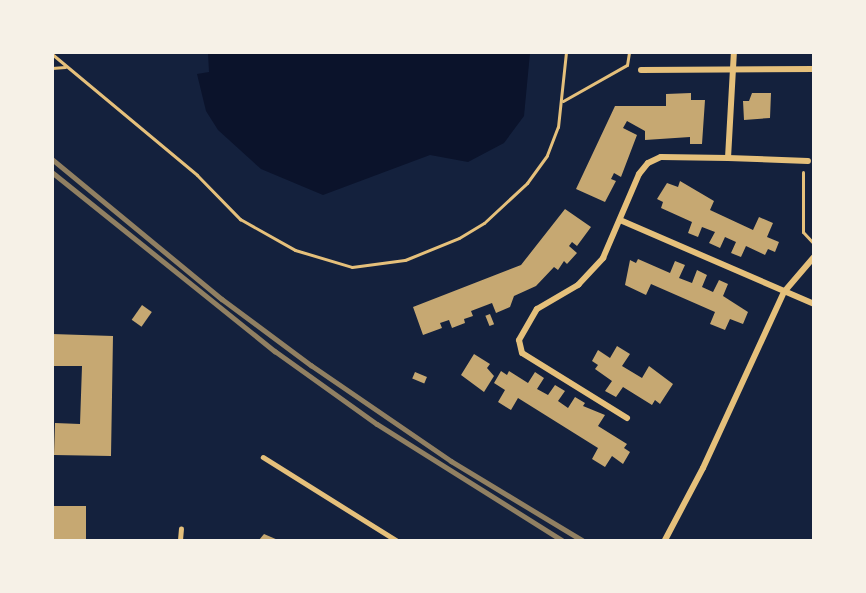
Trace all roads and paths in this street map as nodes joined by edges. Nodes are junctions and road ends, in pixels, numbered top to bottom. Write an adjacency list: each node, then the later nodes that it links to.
1 (566, 52): 10 (path)
2 (629, 52): 10 (path)
3 (734, 52): 9 (street)
4 (52, 54): 5 (path)
5 (65, 67): 6 (path); 10 (path)
6 (52, 68)
7 (813, 69): 9 (street)
8 (641, 70): 9 (street)
9 (733, 70): 11 (street)
10 (563, 101)
11 (728, 158): 12 (street); 13 (street)
12 (805, 161): 14 (path)
13 (620, 220): 16 (street); 18 (street)
14 (813, 244)
15 (813, 257): 16 (street)
16 (784, 292): 17 (street); 23 (street)
17 (813, 304)
18 (627, 418)
19 (263, 457): 22 (lane)
20 (180, 529): 21 (lane)
21 (180, 540)
22 (396, 540)
23 (665, 540)

